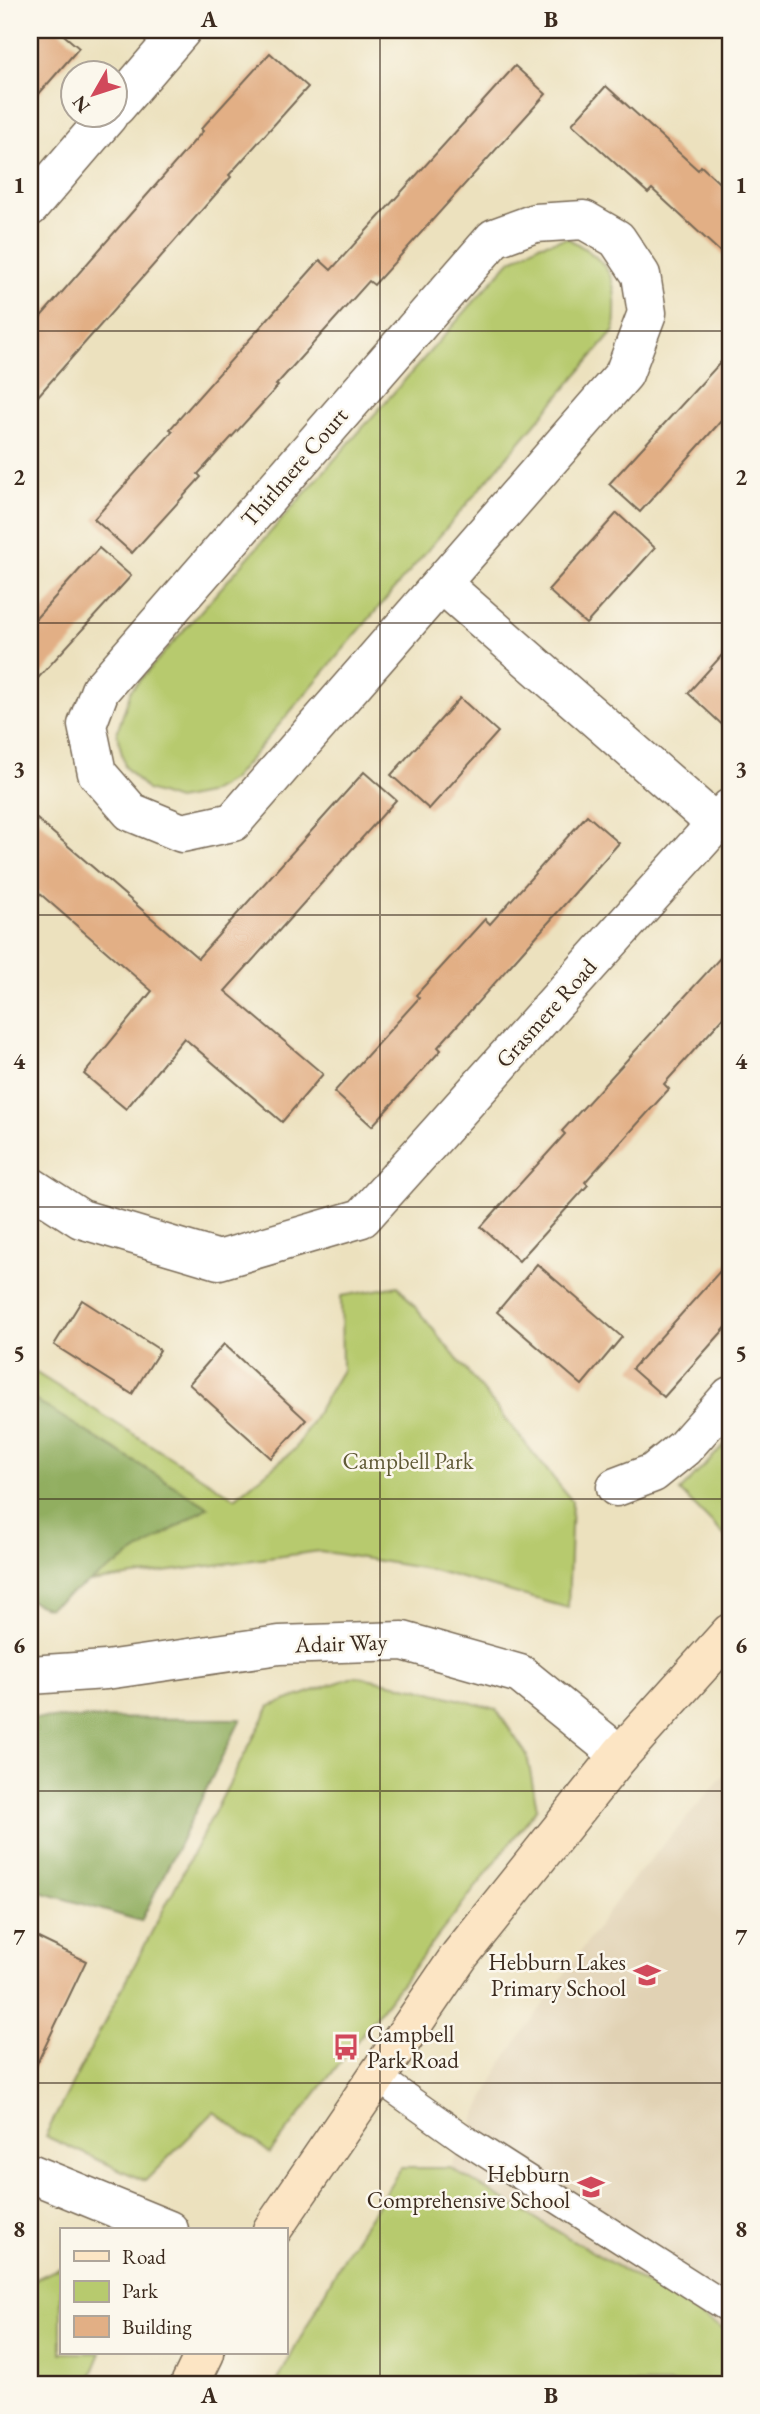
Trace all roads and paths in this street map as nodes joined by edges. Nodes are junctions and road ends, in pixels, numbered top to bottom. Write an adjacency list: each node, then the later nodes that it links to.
1 (182, 30): 2 (street)
2 (130, 91)
3 (96, 130): 4 (street)
4 (30, 207)
5 (442, 584): 5 (street, Thirlmere Court); 6 (street)
6 (723, 816): 7 (street, Grasmere Road)
7 (30, 1186)
8 (730, 1396): 9 (street)
9 (616, 1487)
10 (730, 1633): 12 (street)
11 (30, 1675): 12 (street, Adair Way)
12 (620, 1755): 13 (street)
13 (377, 2077): 16 (street); 17 (lane)
14 (30, 2173): 15 (street)
15 (164, 2228)
16 (273, 2228)
17 (730, 2309)
18 (205, 2354): 19 (street)
19 (190, 2384)

